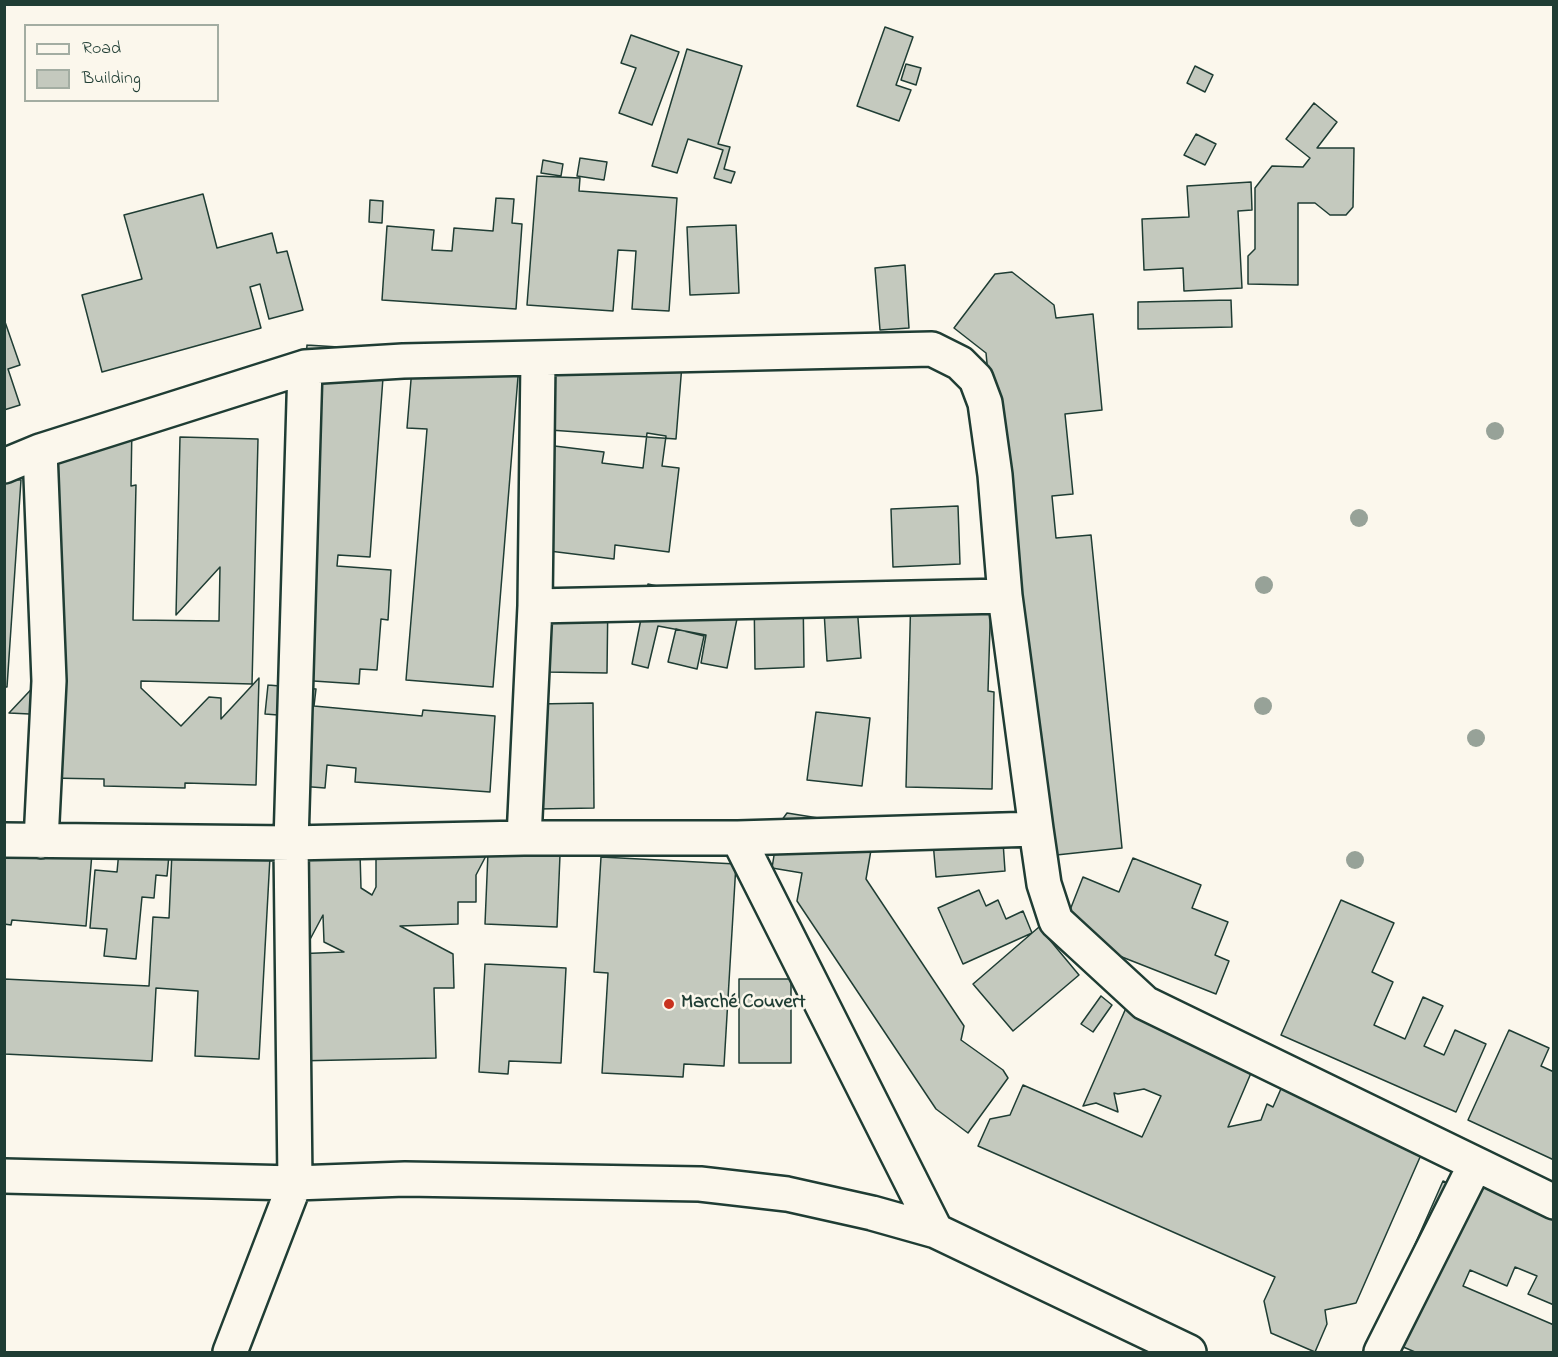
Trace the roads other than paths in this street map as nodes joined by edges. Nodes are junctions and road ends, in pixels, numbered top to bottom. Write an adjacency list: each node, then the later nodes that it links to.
1 (538, 360): 2 (street); 5 (street); 6 (street)
2 (305, 367): 3 (street); 12 (street)
3 (40, 452): 4 (street); 11 (street)
4 (4, 466)
5 (1005, 596): 6 (street); 7 (street)
6 (535, 606): 8 (street)
7 (1036, 829): 9 (street); 13 (street)
8 (524, 838): 9 (street); 12 (street)
9 (738, 838): 17 (street)
10 (4, 840): 11 (street)
11 (41, 840): 12 (street)
12 (291, 843): 15 (street)
13 (1474, 1165): 16 (street); 20 (street)
14 (4, 1176): 15 (street)
15 (296, 1183): 17 (street); 18 (street)
16 (1554, 1202)
17 (936, 1231): 19 (street)
18 (230, 1353)
19 (1189, 1353)
20 (1381, 1353)

